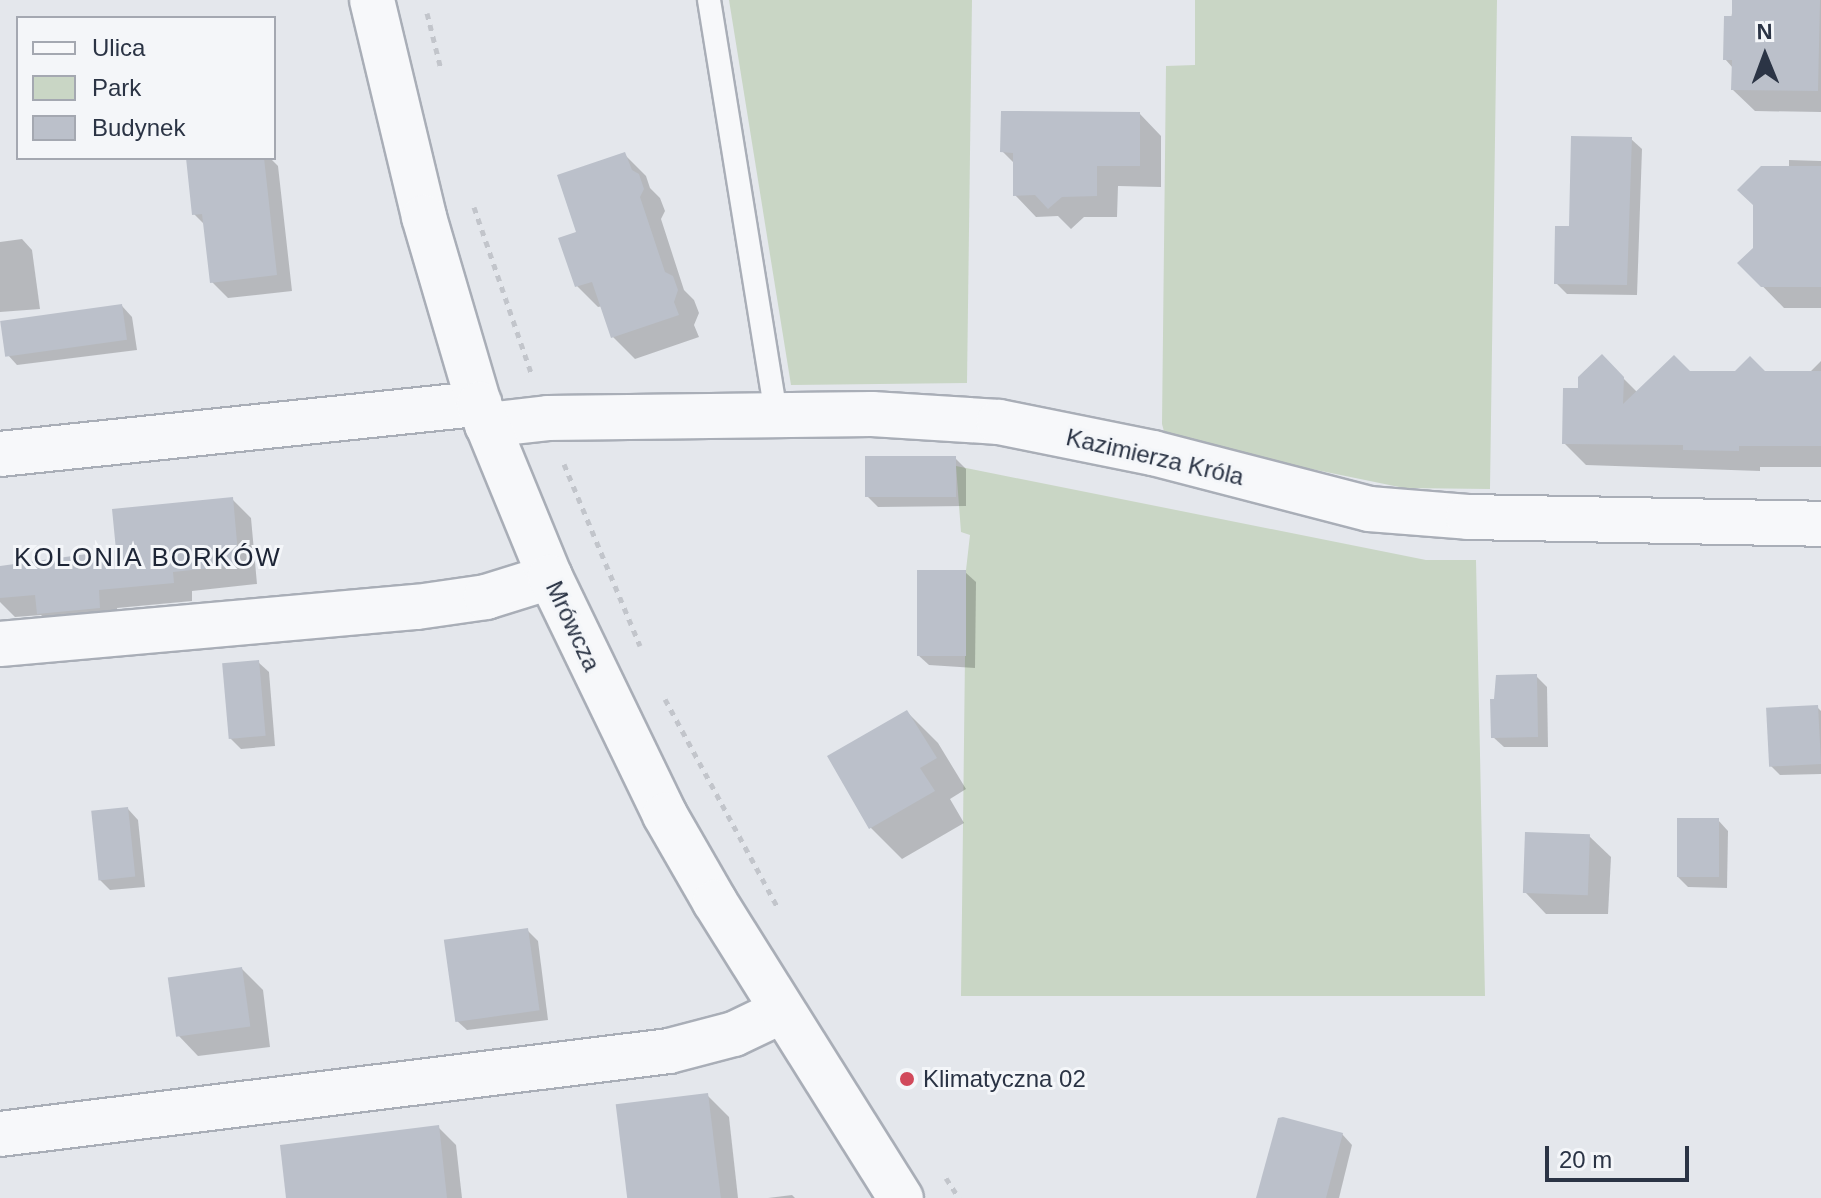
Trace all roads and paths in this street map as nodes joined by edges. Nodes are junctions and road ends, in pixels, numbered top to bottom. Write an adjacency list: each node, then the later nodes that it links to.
1 (372, 0): 6 (street, Mrówcza)
2 (424, 0): 4 (path)
3 (709, 0): 7 (lane)
4 (443, 82)
5 (470, 195): 8 (path)
6 (483, 414): 8 (street, Kazimierza Króla); 9 (street, Kazimierza Króla); 11 (street, Mrówcza)
7 (776, 415): 8 (street, Kazimierza Króla); 10 (street, Kazimierza Króla)
8 (548, 418): 13 (path)
9 (0, 454)
10 (1821, 524)
11 (550, 577): 12 (street); 16 (street, Mrówcza)
12 (0, 644)
13 (645, 659)
14 (659, 687): 15 (path)
15 (786, 922)
16 (782, 1011): 17 (street); 19 (street, Mrówcza)
17 (0, 1134)
18 (943, 1172): 20 (path)
19 (901, 1198)
20 (959, 1198)

